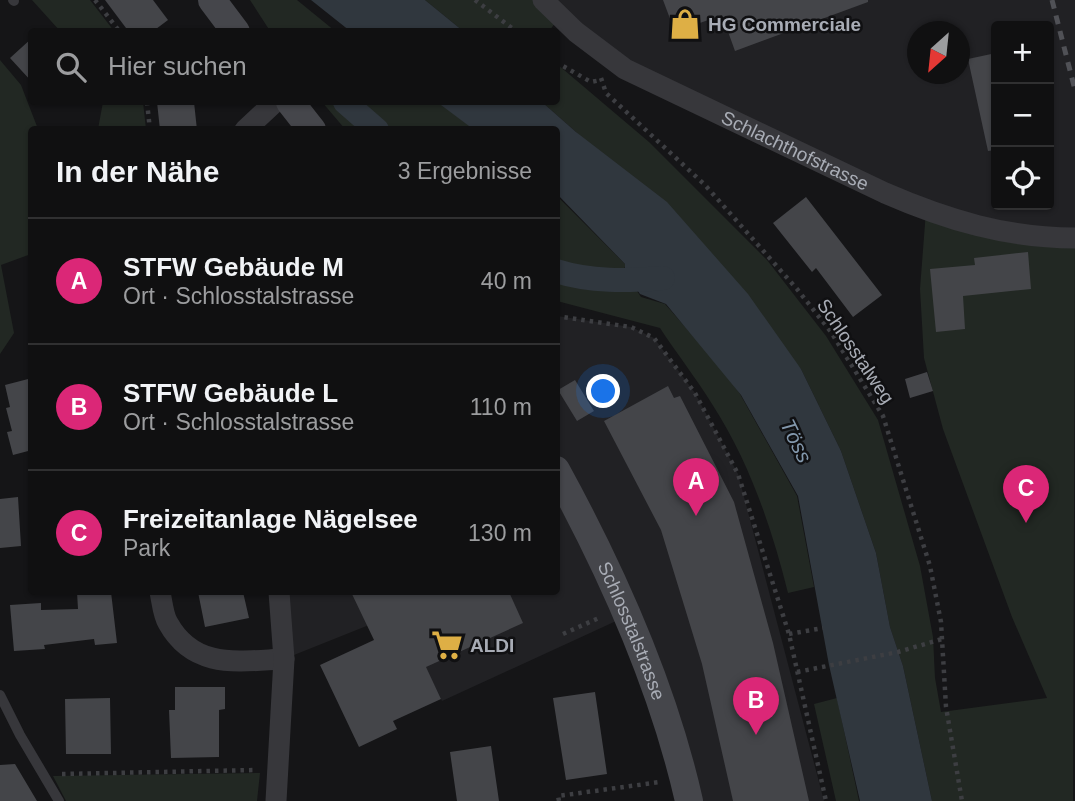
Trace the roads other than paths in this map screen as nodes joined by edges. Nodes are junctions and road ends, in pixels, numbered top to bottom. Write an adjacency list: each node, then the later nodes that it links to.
1 (212, 0): 3 (main road)
2 (542, 0): 8 (street, Schlachthofstrasse)
3 (233, 28)
4 (272, 105): 6 (street)
5 (292, 105): 7 (main road)
6 (249, 126)
7 (309, 126)
8 (1075, 238)
9 (560, 478): 16 (main road, Schlosstalstrasse)
10 (161, 595): 12 (street)
11 (279, 595): 12 (street)
12 (284, 659): 15 (street)
13 (0, 695): 14 (lane)
14 (59, 801)
15 (275, 801)
16 (689, 801)

